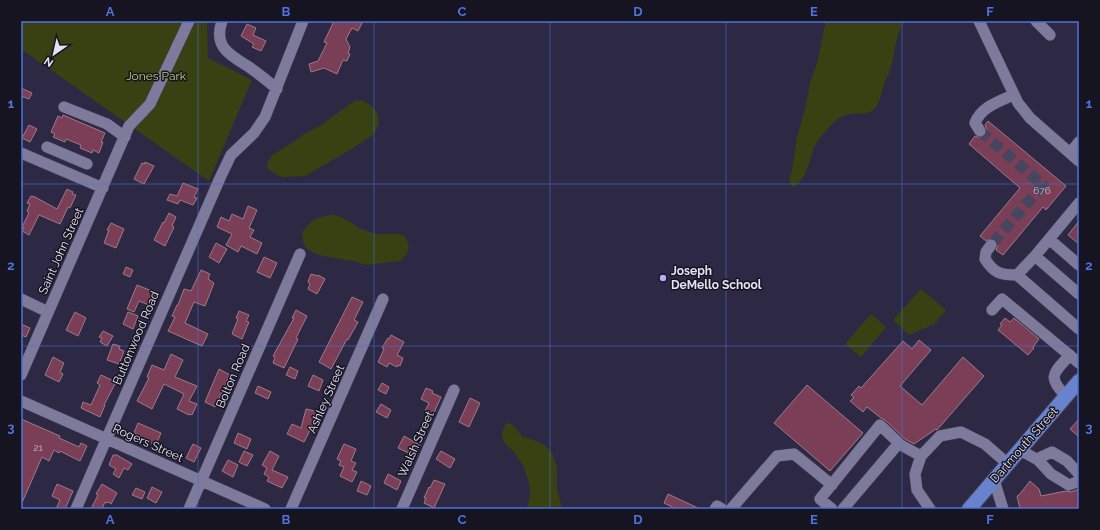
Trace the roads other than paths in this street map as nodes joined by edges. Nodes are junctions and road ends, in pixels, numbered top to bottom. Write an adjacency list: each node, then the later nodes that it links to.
1 (189, 21): 11 (street, Saint John Street)
2 (222, 21): 7 (street)
3 (303, 21): 7 (street, Buttonwood Road)
4 (979, 21): 8 (street)
5 (1036, 21): 6 (street)
6 (1050, 35)
7 (277, 88): 40 (street, Buttonwood Road)
8 (1013, 95): 10 (street); 15 (street)
9 (64, 106): 11 (street)
10 (980, 131)
11 (125, 137): 20 (street, Saint John Street)
12 (1079, 142): 15 (street)
13 (47, 147): 16 (street)
14 (21, 153): 19 (street)
15 (1070, 153): 17 (street)
16 (68, 156): 18 (street); 19 (street)
17 (1079, 161)
18 (87, 164)
19 (62, 170): 20 (street)
20 (102, 188): 32 (street, Saint John Street)
21 (1079, 203): 22 (street)
22 (1049, 239): 25 (street); 26 (street)
23 (991, 245): 27 (street)
24 (300, 254): 48 (street, Bolton Road)
25 (1035, 256): 27 (street); 28 (street)
26 (1079, 265)
27 (1017, 275): 33 (street)
28 (1079, 294)
29 (383, 298): 55 (street, Ashley Street)
30 (21, 299): 32 (street)
31 (992, 310): 34 (street)
32 (48, 312): 36 (street, Saint John Street)
33 (1079, 329)
34 (1070, 356): 35 (street); 38 (street)
35 (1079, 363)
36 (21, 375)
37 (454, 390): 56 (street, Walsh Street)
38 (1074, 391): 42 (main road, Dartmouth Street)
39 (21, 401): 40 (street, Rogers Street)
40 (107, 439): 48 (street, Rogers Street); 52 (street, Buttonwood Road)
41 (900, 444): 43 (street); 50 (street); 51 (street)
42 (1020, 450): 44 (street); 45 (main road, Dartmouth Street)
43 (921, 456): 45 (street); 59 (street)
44 (1038, 460): 46 (street); 49 (street)
45 (1008, 464): 47 (main road, Dartmouth Street)
46 (1079, 474)
47 (994, 480): 60 (main road, Dartmouth Street); 61 (street)
48 (201, 481): 53 (street, Bolton Road); 54 (street, Rogers Street)
49 (1079, 481)
50 (832, 485): 57 (street); 58 (street)
51 (849, 507)
52 (76, 509)
53 (189, 509)
54 (265, 509)
55 (291, 509)
56 (402, 509)
57 (731, 509)
58 (832, 509)
59 (930, 509)
60 (969, 509)
61 (1003, 509)

